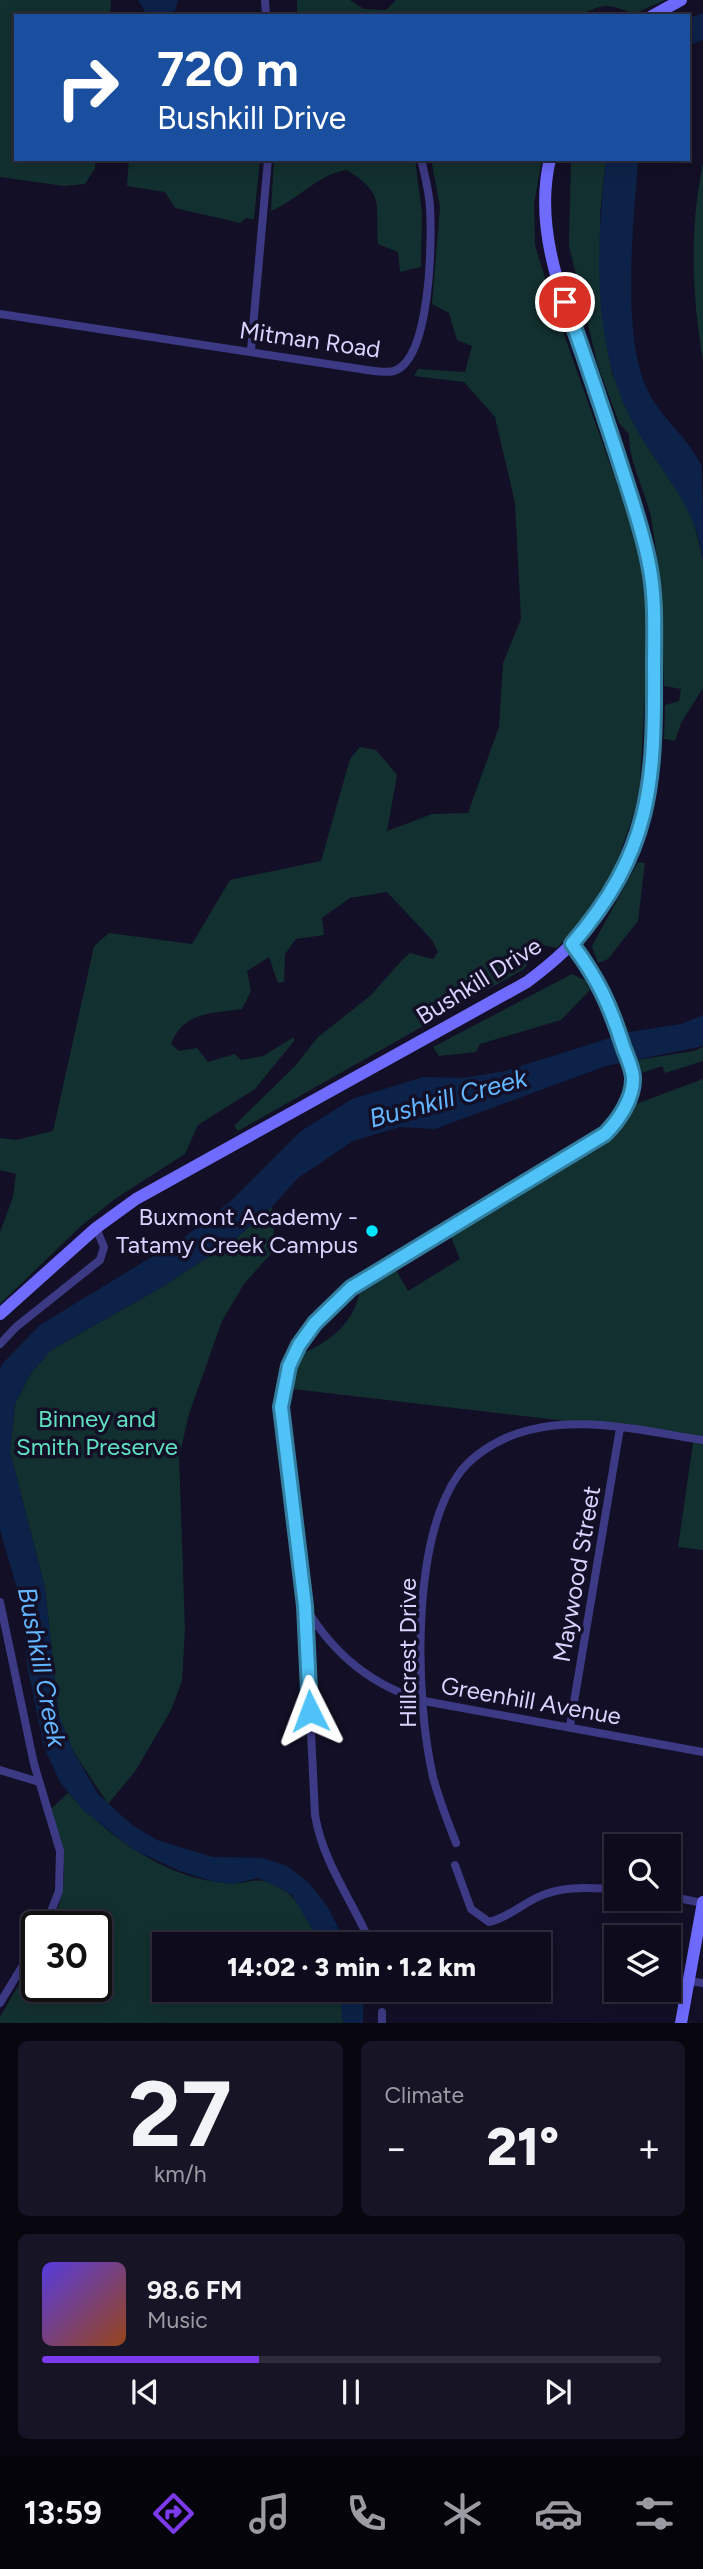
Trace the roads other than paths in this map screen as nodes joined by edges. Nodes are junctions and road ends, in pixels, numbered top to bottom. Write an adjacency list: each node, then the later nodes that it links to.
1 (681, 0): 2 (main road)
2 (656, 14)
3 (268, 161): 7 (street)
4 (421, 161): 7 (street, Mitman Road)
5 (550, 161): 8 (main road, Bushkill Drive)
6 (0, 314): 7 (street, Mitman Road)
7 (251, 350)
8 (572, 944): 9 (main road, Bushkill Drive); 15 (street)
9 (96, 1228): 10 (main road, Bushkill Drive); 11 (street)
10 (0, 1314)
11 (0, 1344)
12 (620, 1428): 13 (street, Hillcrest Drive); 16 (street, Hillcrest Drive); 17 (street, Maywood Street)
13 (703, 1440)
14 (0, 1602): 20 (street)
15 (305, 1606): 16 (street, Greenhill Avenue); 27 (street)
16 (424, 1701): 17 (street, Greenhill Avenue); 21 (street, Hillcrest Drive)
17 (570, 1726): 18 (street, Greenhill Avenue)
18 (703, 1752)
19 (0, 1770): 20 (street)
20 (39, 1782): 26 (street)
21 (456, 1843)
22 (455, 1865): 23 (street)
23 (604, 1888)
24 (681, 1898): 25 (street)
25 (703, 1902): 29 (main road)
26 (51, 1911)
27 (365, 1932)
28 (21, 1968): 31 (street)
29 (688, 1981): 30 (street); 34 (main road)
30 (703, 1983)
31 (0, 2003)
32 (382, 2012): 33 (street)
33 (382, 2023)
34 (681, 2023)

